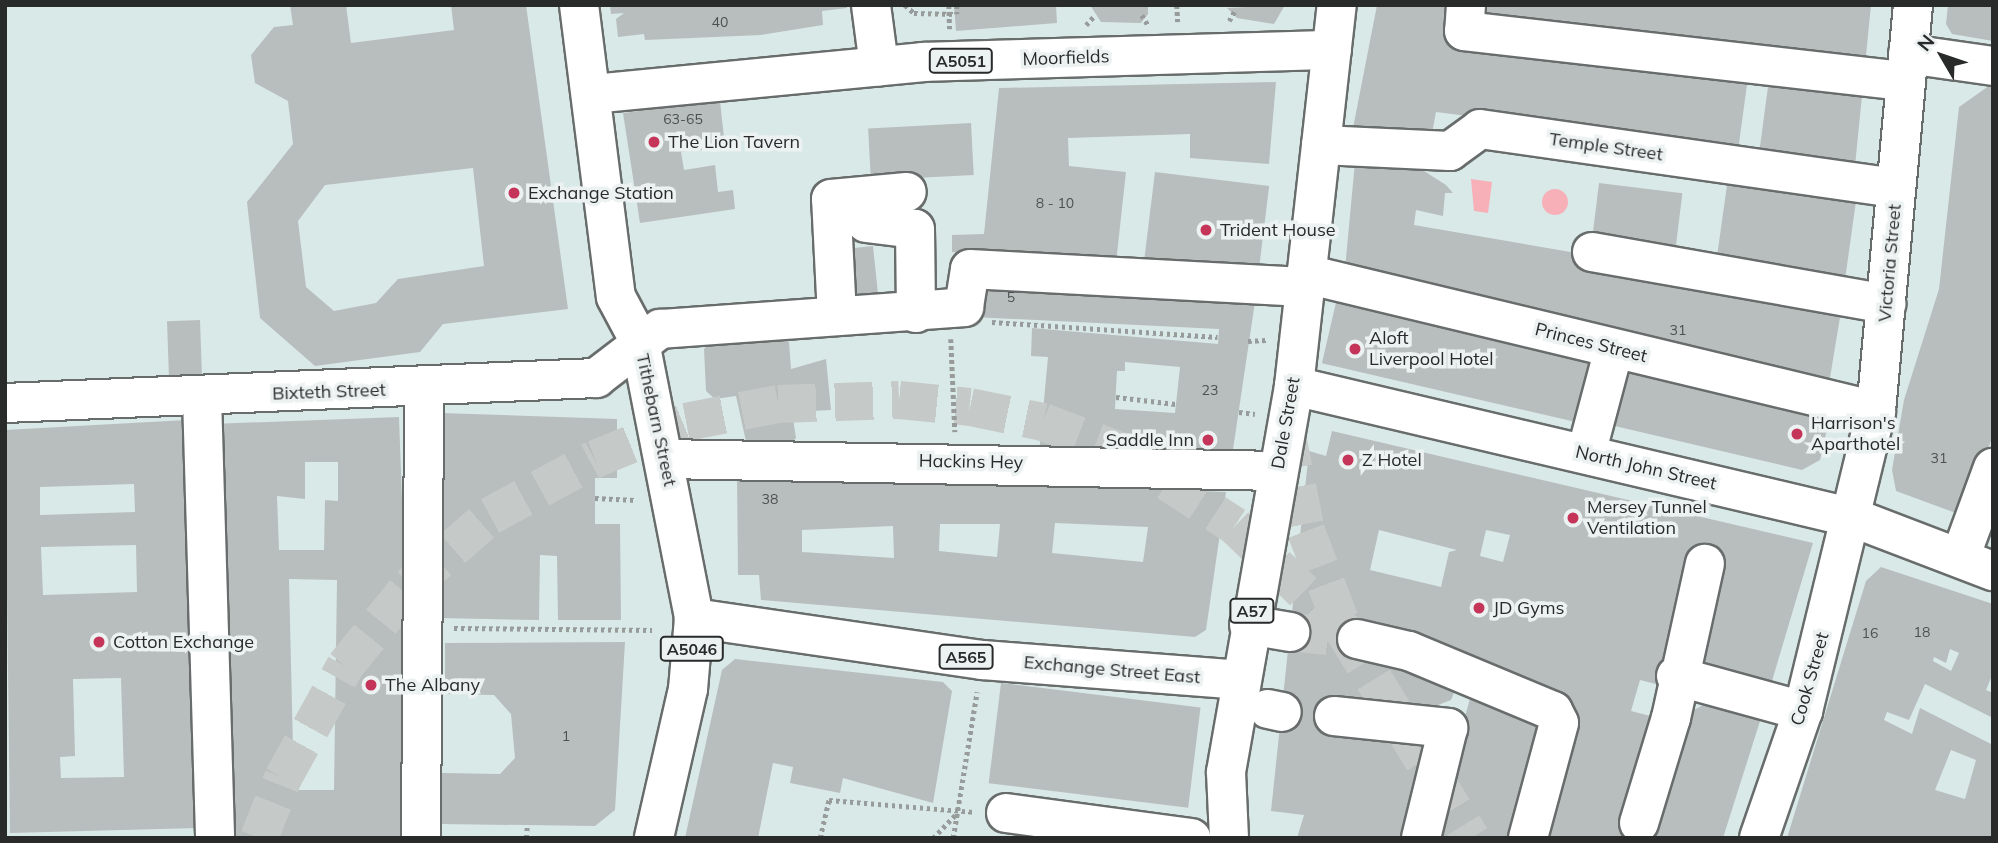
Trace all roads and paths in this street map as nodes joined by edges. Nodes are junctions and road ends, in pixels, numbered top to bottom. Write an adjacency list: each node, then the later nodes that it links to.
1 (579, 5): 18 (street, Tithebarn Street / A5046)
2 (872, 5): 15 (street)
3 (905, 5): 9 (path, bridge)
4 (948, 5): 9 (path)
5 (957, 5): 9 (path)
6 (1337, 5): 14 (street, Dale Street / A57)
7 (1913, 5): 17 (street, Victoria Street)
8 (1235, 10): 11 (path)
9 (954, 15)
10 (1142, 15): 13 (path)
11 (1229, 16)
12 (1465, 18): 17 (street)
13 (1147, 20)
14 (1332, 50): 15 (street, Moorfields / A5051); 19 (street, Dale Street / A57)
15 (878, 66): 18 (street, Moorfields / A5051)
16 (1993, 66): 17 (street)
17 (1907, 68): 20 (street, Victoria Street)
18 (592, 94): 29 (street, Tithebarn Street / A5046)
19 (1321, 145): 20 (street, Temple Street); 24 (street, Dale Street / A57)
20 (1896, 188): 25 (street, Victoria Street)
21 (907, 192): 27 (street)
22 (866, 223): 26 (street)
23 (1592, 253): 25 (street)
24 (1305, 280): 26 (street, Princes Street); 30 (street, Princes Street); 31 (street, Dale Street / A57)
25 (1886, 304): 37 (street, Victoria Street)
26 (943, 310): 27 (street, Bixteth Street); 28 (path); 40 (path)
27 (856, 322): 29 (street, Bixteth Street)
28 (1218, 337)
29 (640, 342): 32 (street, Bixteth Street); 39 (street, Tithebarn Street / A5046)
30 (1614, 349): 37 (street, Princes Street); 38 (street)
31 (1294, 386): 38 (street, North John Street); 42 (street, Dale Street / A57)
32 (424, 388): 33 (street, Bixteth Street); 64 (street)
33 (202, 397): 35 (street, Bixteth Street); 63 (street)
34 (1116, 397): 36 (path)
35 (5, 403)
36 (1176, 404)
37 (1876, 411): 45 (street, Victoria Street)
38 (1586, 454): 45 (street, North John Street)
39 (665, 458): 40 (street, Hackins Hey); 48 (street, Tithebarn Street / A5046)
40 (956, 461): 42 (street, Hackins Hey)
41 (1993, 468): 47 (street)
42 (1278, 471): 49 (street, Dale Street / A57)
43 (595, 498): 44 (path)
44 (636, 500)
45 (1854, 518): 47 (street, North John Street); 57 (street, Cook Street)
46 (1705, 564): 54 (street)
47 (1977, 565)
48 (694, 618): 55 (street, Exchange Street East / A565); 66 (street, Tithebarn Street / A5046)
49 (1249, 625): 52 (street); 55 (street, Dale Street / A57)
50 (445, 628): 51 (path)
51 (652, 630)
52 (1290, 632)
53 (1357, 639): 73 (street)
54 (1676, 677): 57 (street); 61 (street)
55 (1239, 680): 71 (street, Dale Street / A57)
56 (979, 682): 59 (path)
57 (1803, 711): 74 (street, Cook Street)
58 (1334, 716): 72 (street)
59 (958, 812): 60 (path); 67 (path); 68 (path); 69 (path)
60 (1006, 813): 70 (street)
61 (1639, 822)
62 (527, 826): 65 (path)
63 (215, 838)
64 (421, 838)
65 (526, 838)
66 (654, 838)
67 (820, 838)
68 (933, 838)
69 (953, 838)
70 (1191, 838)
71 (1229, 838)
72 (1420, 838)
73 (1528, 838)
74 (1759, 838)

